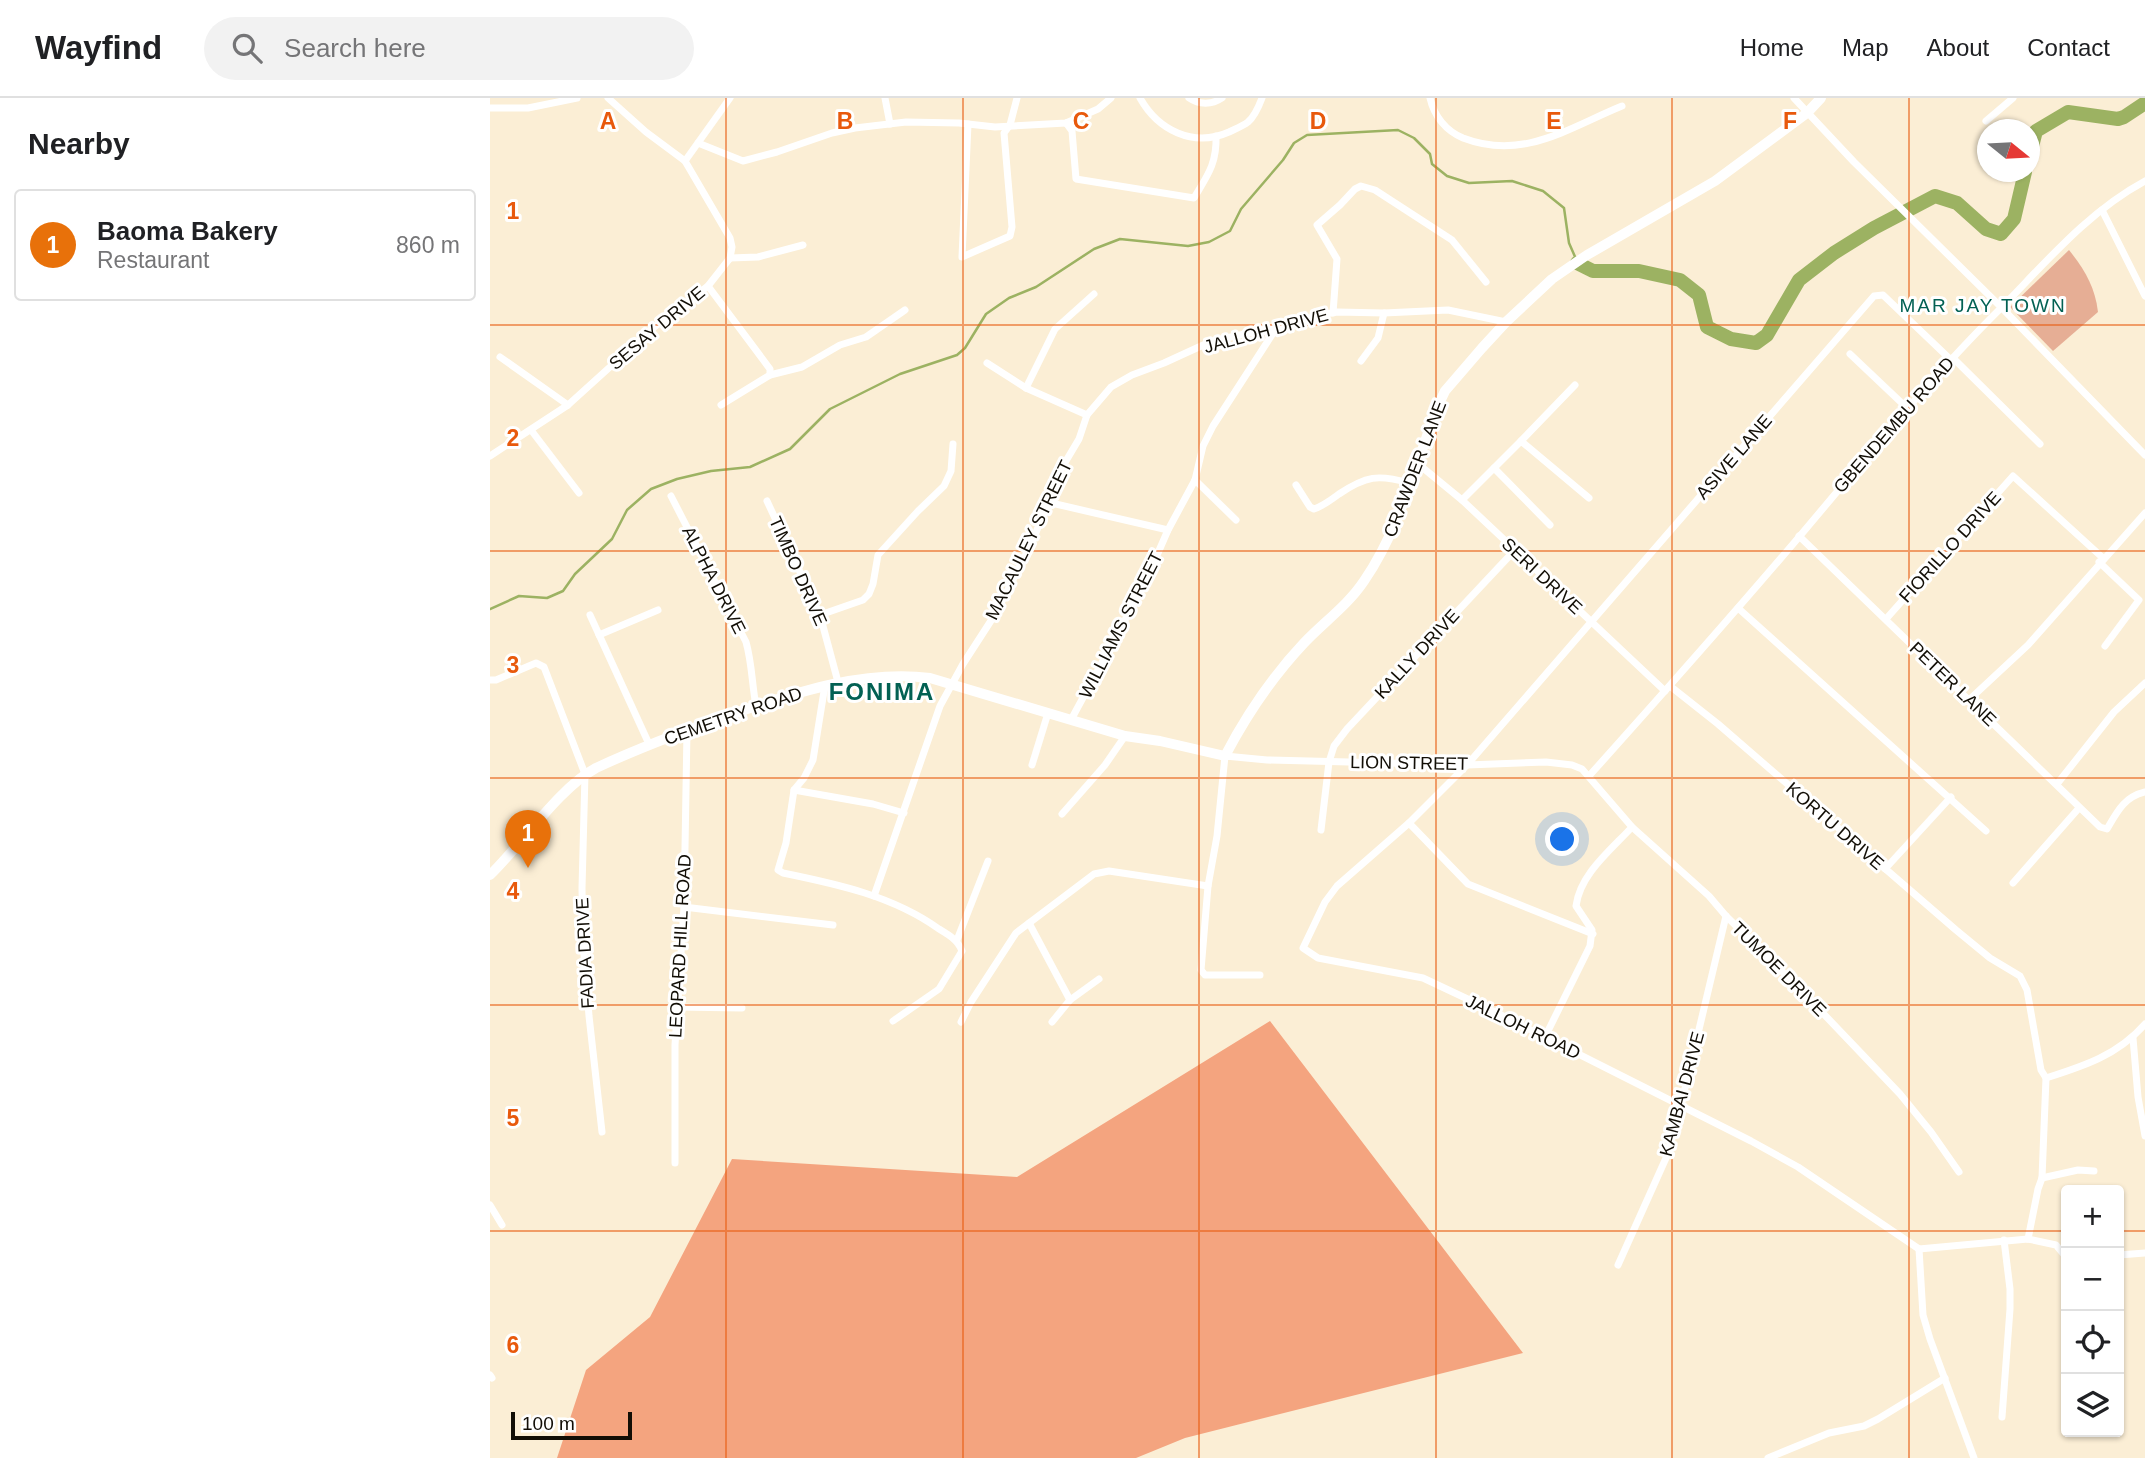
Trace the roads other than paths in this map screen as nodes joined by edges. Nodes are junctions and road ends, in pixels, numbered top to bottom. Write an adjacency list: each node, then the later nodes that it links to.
1 (527, 98): 19 (street)
2 (577, 98): 19 (street)
3 (608, 98): 16 (street)
4 (730, 98): 27 (street)
5 (885, 98): 23 (street)
6 (1017, 98): 25 (street)
7 (1111, 98): 22 (street)
8 (1140, 98): 26 (street)
9 (1189, 98): 10 (street)
10 (1222, 98)
11 (1262, 98): 26 (street)
12 (1430, 98): 17 (street)
13 (1794, 98): 20 (street)
14 (1821, 98): 20 (street, CRAWDER LANE)
15 (2013, 98): 21 (street)
16 (618, 101): 28 (street)
17 (1622, 106)
18 (490, 108): 19 (street)
19 (528, 108)
20 (1807, 113): 37 (street); 41 (street, CRAWDER LANE)
21 (1988, 119)
22 (1066, 123): 25 (street); 26 (street)
23 (890, 124): 24 (street); 27 (street)
24 (968, 124): 25 (street); 25 (street)
25 (1010, 125)
26 (1216, 136)
27 (698, 143): 28 (street)
28 (685, 161): 32 (street)
29 (2145, 181): 30 (street, GBENDEMBU ROAD)
30 (2102, 209): 36 (street); 37 (street, GBENDEMBU ROAD)
31 (803, 245): 32 (street)
32 (730, 258): 34 (street, SESAY DRIVE)
33 (1486, 282): 39 (street)
34 (708, 286): 48 (street); 51 (street, SESAY DRIVE)
35 (1094, 294): 50 (street)
36 (2145, 296)
37 (2001, 307): 45 (street, GBENDEMBU ROAD); 59 (street)
38 (905, 310): 48 (street)
39 (1333, 313): 40 (street, JALLOH DRIVE); 42 (street, JALLOH DRIVE)
40 (1384, 313): 41 (street, JALLOH DRIVE); 46 (street)
41 (1506, 322): 61 (street, CRAWDER LANE)
42 (1277, 327): 54 (street, JALLOH DRIVE); 63 (street, WILLIAMS STREET)
43 (1850, 354): 53 (street)
44 (500, 356): 51 (street)
45 (1952, 359): 53 (street, GBENDEMBU ROAD); 58 (street); 84 (street, ASIVE LANE)
46 (1361, 361)
47 (987, 363): 50 (street)
48 (770, 375): 52 (street)
49 (1575, 385): 56 (street)
50 (1026, 388): 54 (street)
51 (568, 405): 55 (street, SESAY DRIVE)
52 (722, 405)
53 (1907, 408): 76 (street, GBENDEMBU ROAD)
54 (1087, 415): 71 (street, MACAULEY STREET)
55 (531, 430): 60 (street, SESAY DRIVE); 66 (street)
56 (1521, 441): 62 (street); 68 (street)
57 (953, 444): 82 (street)
58 (2040, 444)
59 (2145, 455)
60 (490, 456)
61 (1417, 463): 64 (street, CRAWDER LANE); 69 (street, SERI DRIVE)
62 (1494, 468): 69 (street); 74 (street)
63 (1195, 480): 73 (street); 75 (street, WILLIAMS STREET)
64 (1409, 483): 65 (street); 100 (street, CRAWDER LANE)
65 (1296, 485)
66 (579, 493)
67 (671, 496): 94 (street, ALPHA DRIVE)
68 (1589, 498)
69 (1462, 500): 77 (street, SERI DRIVE)
70 (767, 501): 82 (street, TIMBO DRIVE)
71 (1047, 502): 75 (street); 90 (street, MACAULEY STREET)
72 (2145, 513): 78 (street)
73 (1236, 520)
74 (1550, 525)
75 (1168, 530): 96 (street, WILLIAMS STREET)
76 (1800, 536): 79 (street, GBENDEMBU ROAD); 83 (street, PETER LANE)
77 (1514, 551): 84 (street, SERI DRIVE); 101 (street, KALLY DRIVE)
78 (2101, 560): 83 (street, FIORILLO DRIVE); 86 (street); 93 (street)
79 (1738, 608): 92 (street, GBENDEMBU ROAD); 109 (street)
80 (658, 610): 85 (street)
81 (590, 615): 85 (street)
82 (820, 615): 88 (street, TIMBO DRIVE)
83 (1886, 619): 93 (street, PETER LANE)
84 (1590, 621): 92 (street, SERI DRIVE); 103 (street, JALLOH ROAD)
85 (599, 635): 99 (street)
86 (2105, 646)
87 (490, 680): 104 (street)
88 (838, 682): 90 (street, CEMETRY ROAD); 91 (street, CEMETRY ROAD)
89 (2145, 683): 106 (street)
90 (952, 684): 95 (street, CEMETRY ROAD); 111 (street, MACAULEY STREET)
91 (825, 685): 94 (street, CEMETRY ROAD); 107 (street)
92 (1668, 689): 105 (street, GBENDEMBU ROAD); 118 (street, KORTU DRIVE)
93 (1970, 699): 106 (street, PETER LANE)
94 (755, 706): 97 (street, CEMETRY ROAD)
95 (1048, 713): 96 (street, CEMETRY ROAD); 102 (street)
96 (1072, 719): 98 (street, CEMETRY ROAD)
97 (687, 730): 99 (street, CEMETRY ROAD); 123 (street, LEOPARD HILL ROAD)
98 (1125, 736): 100 (street, CEMETRY ROAD); 112 (street)
99 (649, 744): 104 (street, CEMETRY ROAD)
100 (1225, 756): 101 (street, LION STREET); 121 (street)
101 (1329, 762): 103 (street, LION STREET); 115 (street)
102 (1032, 765)
103 (1467, 765): 105 (street, LION STREET); 113 (street, JALLOH ROAD)
104 (585, 774): 119 (street, CEMETRY ROAD); 142 (street, FADIA DRIVE)
105 (1589, 776): 114 (street, TUMOE DRIVE)
106 (2057, 784): 110 (street, PETER LANE)
107 (794, 790): 111 (street); 122 (street)
108 (2145, 792): 110 (street, PETER LANE)
109 (1951, 797): 116 (street); 118 (street)
110 (2079, 808): 120 (street)
111 (904, 813): 122 (street, MACAULEY STREET)
112 (1062, 814)
113 (1409, 823): 127 (street); 138 (street, JALLOH ROAD)
114 (1632, 827): 124 (street, TUMOE DRIVE); 127 (street)
115 (1321, 831)
116 (1986, 831)
117 (988, 861): 128 (street)
118 (1885, 869): 140 (street, KORTU DRIVE)
119 (490, 875)
120 (2012, 883)
121 (1208, 886): 125 (street); 129 (street)
122 (874, 896): 128 (street)
123 (684, 908): 126 (street); 132 (street, LEOPARD HILL ROAD)
124 (1726, 916): 141 (street, KAMBAI DRIVE); 145 (street, TUMOE DRIVE)
125 (1029, 923): 131 (street); 135 (street)
126 (833, 925)
127 (1593, 934): 138 (street)
128 (957, 940): 134 (street)
129 (1259, 975)
130 (1099, 979): 131 (street)
131 (1070, 1000): 136 (street)
132 (677, 1007): 133 (street); 144 (street, LEOPARD HILL ROAD)
133 (743, 1008)
134 (893, 1021)
135 (961, 1022)
136 (1052, 1022)
137 (2145, 1024): 139 (street)
138 (1545, 1037): 141 (street, JALLOH ROAD)
139 (2133, 1038): 140 (street); 143 (street)
140 (2046, 1078): 147 (street)
141 (1681, 1105): 152 (street, JALLOH ROAD); 156 (street, KAMBAI DRIVE)
142 (602, 1132)
143 (2145, 1136)
144 (676, 1163)
145 (1959, 1171)
146 (2094, 1171): 147 (street)
147 (2042, 1178): 150 (street)
148 (490, 1205): 149 (street)
149 (502, 1225)
150 (2028, 1239): 151 (street); 153 (street)
151 (2004, 1240): 152 (street); 158 (street)
152 (1919, 1249): 157 (street)
153 (2061, 1251)
154 (2145, 1253): 155 (street)
155 (2124, 1255)
156 (1618, 1265)
157 (1945, 1378): 159 (street); 160 (street)
158 (2002, 1418)
159 (1768, 1458)
160 (1974, 1458)

